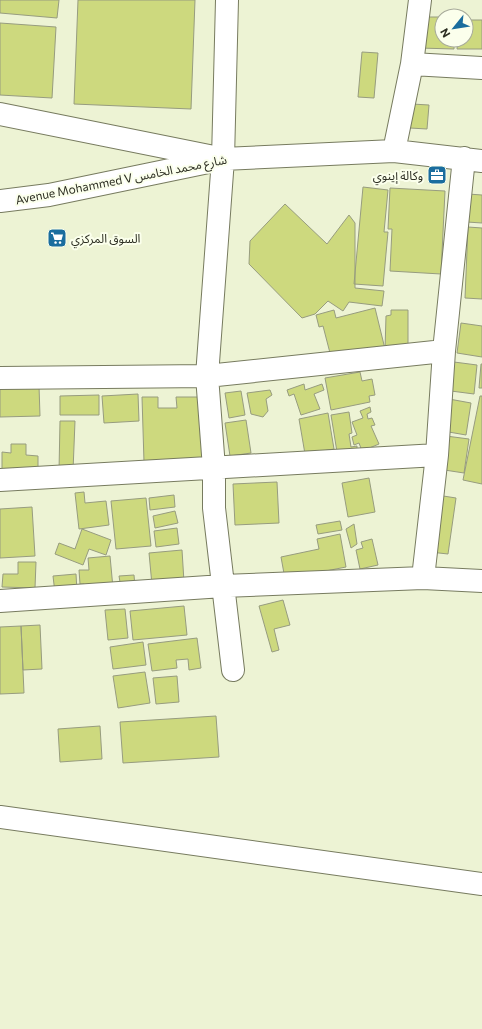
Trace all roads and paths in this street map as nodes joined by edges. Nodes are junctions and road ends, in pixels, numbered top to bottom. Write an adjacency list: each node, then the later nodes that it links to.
1 (228, 0): 7 (street)
2 (420, 0): 3 (street)
3 (412, 64): 4 (street); 6 (street)
4 (482, 68)
5 (0, 114): 7 (street)
6 (394, 151): 7 (street, Avenue Mohammed V شارع محمد الخامس); 8 (street, Avenue Mohammed V شارع محمد الخامس)
7 (222, 159): 9 (street, Avenue Mohammed V شارع محمد الخامس); 11 (street)
8 (473, 160): 10 (street)
9 (0, 202)
10 (444, 351): 11 (street); 13 (street)
11 (207, 376): 12 (street); 14 (street)
12 (0, 378)
13 (437, 455): 14 (street); 16 (street)
14 (214, 468): 15 (street); 18 (street)
15 (0, 480)
16 (423, 578): 17 (street); 18 (street)
17 (482, 581)
18 (223, 586): 19 (street); 20 (street)
19 (0, 601)
20 (232, 670)
21 (0, 817): 22 (street)
22 (482, 884)

